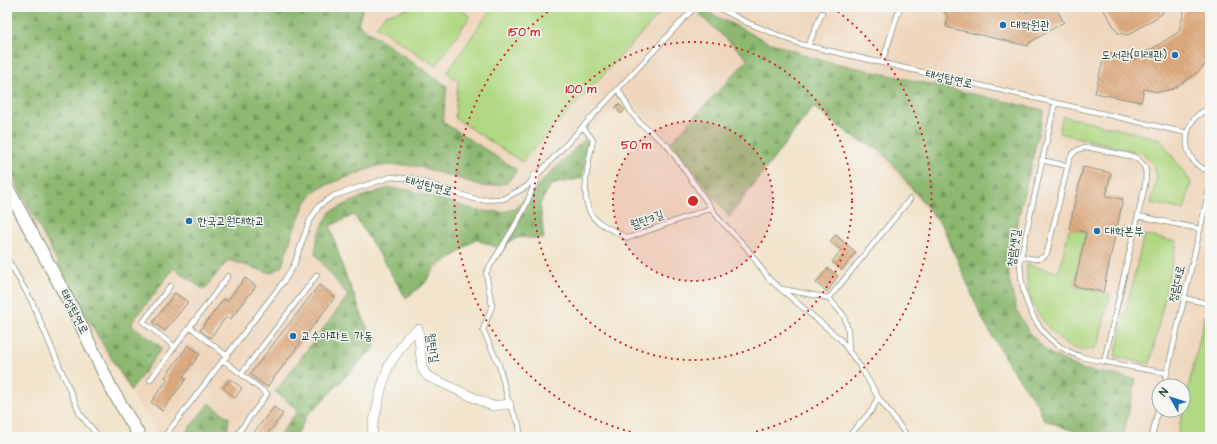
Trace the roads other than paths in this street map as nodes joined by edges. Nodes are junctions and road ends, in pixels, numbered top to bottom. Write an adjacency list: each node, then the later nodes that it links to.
1 (695, 7): 7 (lane, 태성탑연로)
2 (716, 7): 5 (lane, 태성탑연로)
3 (900, 7): 6 (lane)
4 (822, 13): 5 (lane)
5 (808, 46): 6 (lane, 태성탑연로)
6 (882, 63): 8 (lane, 태성탑연로)
7 (618, 89): 10 (lane, 태성탑연로); 19 (lane)
8 (1054, 103): 11 (lane, 태성탑연로); 12 (lane, 청람샛길)
9 (1210, 109): 11 (lane)
10 (583, 127): 15 (lane, 태성탑연로); 19 (lane, 월탄3길)
11 (1187, 133): 14 (lane)
12 (1041, 160): 13 (lane); 22 (lane, 청람샛길)
13 (1068, 166): 20 (lane); 22 (lane)
14 (1210, 172)
15 (534, 180): 34 (lane, 태성탑연로); 41 (lane)
16 (1210, 186): 21 (lane, 청람대로)
17 (7, 187): 44 (main road, 태성탑연로)
18 (910, 199): 28 (lane)
19 (711, 208): 27 (lane)
20 (1138, 216): 21 (lane); 35 (lane)
21 (1200, 229): 29 (lane, 청람대로)
22 (1020, 256): 35 (lane, 청람샛길)
23 (7, 258): 43 (lane)
24 (317, 275): 37 (lane)
25 (228, 276): 31 (lane)
26 (170, 286): 32 (lane)
27 (780, 288): 28 (lane); 33 (lane)
28 (829, 298): 33 (lane)
29 (1184, 298): 30 (lane); 36 (lane, 청람대로)
30 (1210, 304)
31 (190, 327): 32 (lane); 34 (lane)
32 (175, 347): 39 (lane)
33 (849, 352): 40 (lane)
34 (225, 358): 37 (lane); 45 (lane, 태성탑연로)
35 (1104, 362): 36 (lane, 청람샛길)
36 (1167, 373): 38 (lane, 청람대로)
37 (241, 374): 46 (lane)
38 (1166, 378)
39 (150, 380)
40 (878, 397): 49 (lane); 50 (lane)
41 (509, 404): 47 (street, 월탄1길); 48 (lane)
42 (1156, 418): 51 (lane)
43 (99, 437)
44 (140, 437)
45 (164, 437)
46 (236, 437)
47 (372, 437)
48 (520, 437)
49 (848, 437)
50 (908, 437)
51 (1152, 437)

